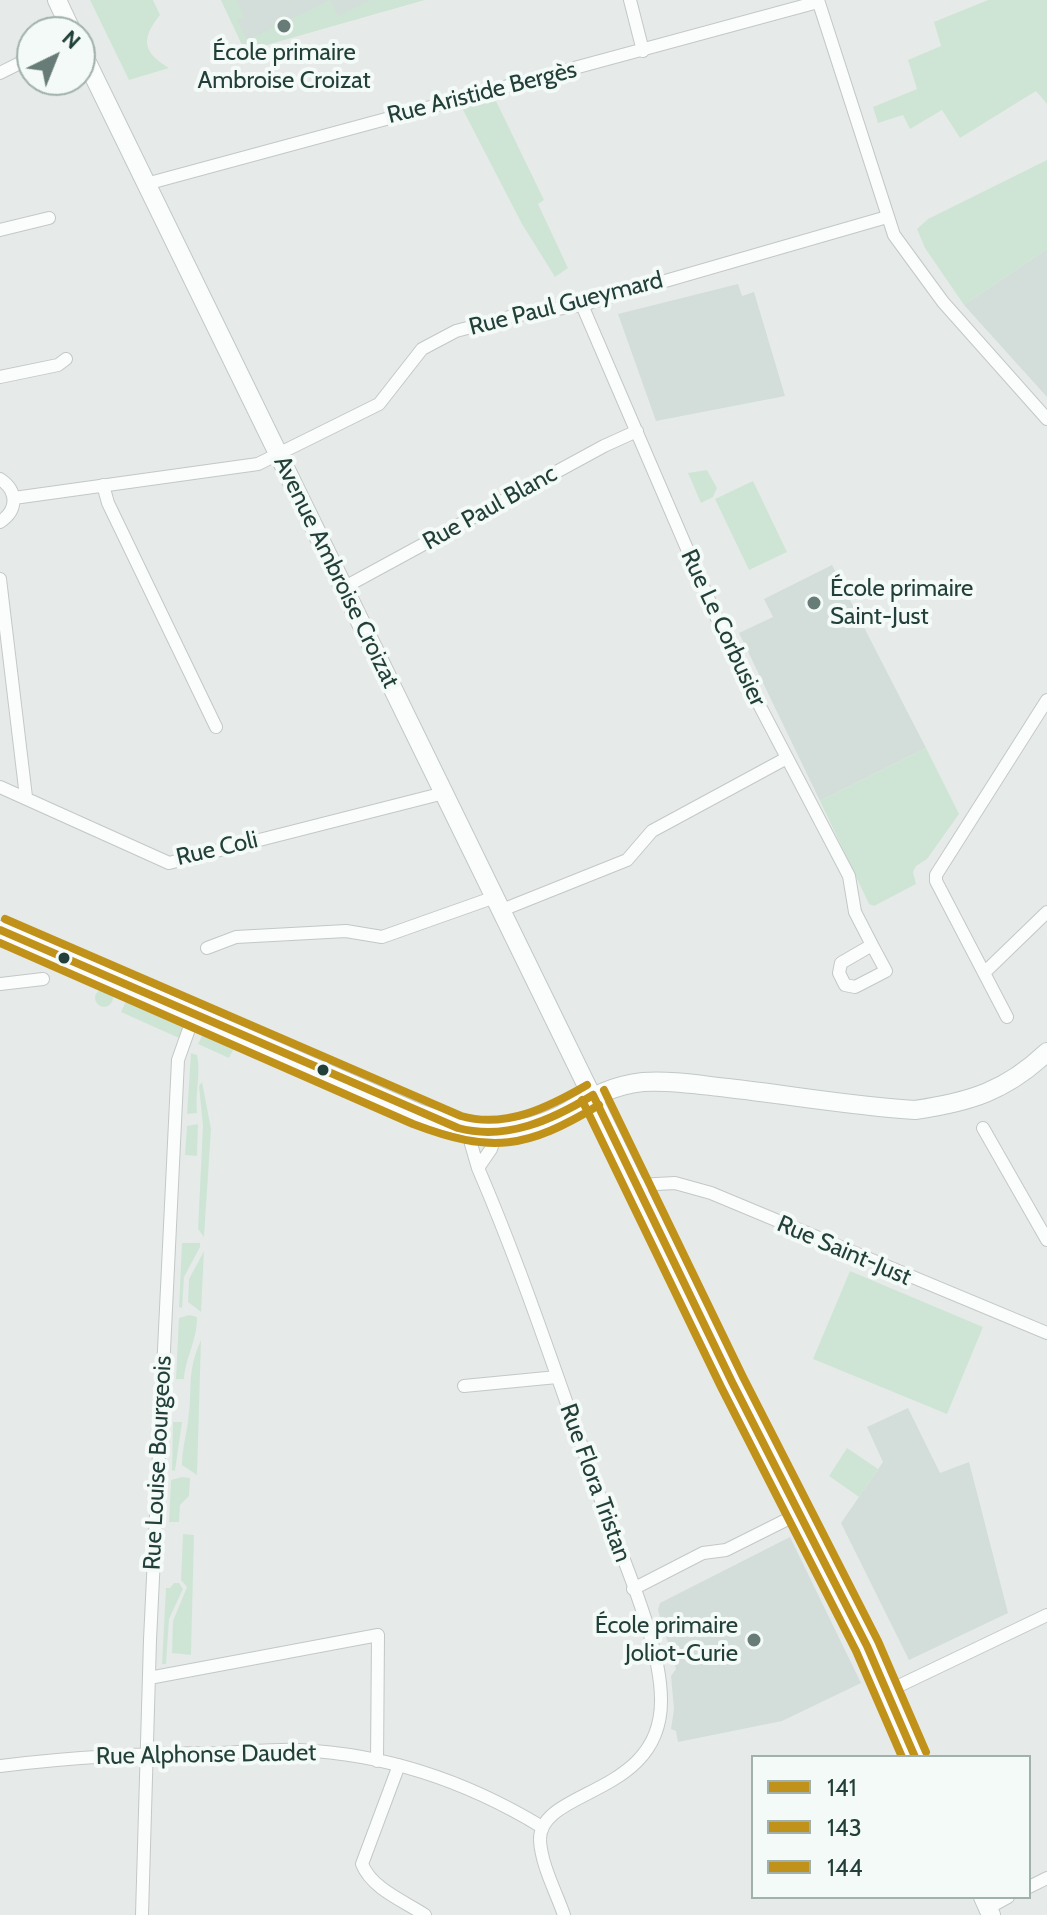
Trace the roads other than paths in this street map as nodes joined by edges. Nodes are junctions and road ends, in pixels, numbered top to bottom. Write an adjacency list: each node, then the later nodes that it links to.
1 (630, 0): 3 (street)
2 (818, 1): 3 (street, Rue Aristide Bergès); 6 (street)
3 (643, 51): 5 (street, Rue Aristide Bergès)
4 (96, 81): 5 (main road, Avenue Ambroise Croizat)
5 (146, 184): 14 (main road, Avenue Ambroise Croizat)
6 (887, 217): 9 (street, Rue Paul Gueymard); 12 (street)
7 (49, 218): 8 (street)
8 (0, 230)
9 (582, 305): 13 (street, Rue Le Corbusier); 14 (street, Rue Paul Gueymard)
10 (66, 359): 11 (street)
11 (0, 377)
12 (1047, 419)
13 (637, 431): 20 (street, Rue Paul Blanc); 23 (street, Rue Le Corbusier)
14 (280, 456): 16 (street, Rue Paul Gueymard); 20 (main road, Avenue Ambroise Croizat)
15 (0, 479): 17 (street)
16 (103, 485): 17 (street, Rue Paul Gueymard); 22 (street)
17 (14, 498): 18 (street)
18 (0, 522)
19 (0, 579): 26 (street)
20 (343, 588): 25 (main road, Avenue Ambroise Croizat)
21 (1045, 707): 32 (street)
22 (216, 727)
23 (785, 759): 27 (street); 30 (street, Rue Le Corbusier)
24 (0, 787): 26 (street, Rue Coli)
25 (444, 793): 26 (street, Rue Coli); 27 (main road, Avenue Ambroise Croizat)
26 (26, 797)
27 (498, 903): 31 (street); 38 (main road, Avenue Ambroise Croizat)
28 (1047, 912): 32 (street)
29 (0, 930): 35 (main road)
30 (872, 945)
31 (207, 948)
32 (984, 973): 36 (street)
33 (43, 979): 34 (street)
34 (0, 984)
35 (194, 1015): 40 (main road); 51 (street, Rue Louise Bourgeois)
36 (1007, 1017)
37 (1047, 1052): 38 (main road)
38 (593, 1095): 41 (main road); 43 (main road, Avenue Ambroise Croizat)
39 (983, 1128): 44 (street)
40 (472, 1132): 41 (main road); 42 (street, Rue Flora Tristan)
41 (497, 1132): 42 (street)
42 (478, 1168): 46 (street, Rue Flora Tristan)
43 (638, 1185): 45 (street, Rue Saint-Just); 48 (main road, Avenue Ambroise Croizat)
44 (1047, 1240)
45 (1047, 1333)
46 (557, 1377): 47 (street, Rue Flora Tristan); 49 (street, Rue Flora Tristan)
47 (464, 1386)
48 (800, 1513): 49 (street); 52 (main road, Avenue Ambroise Croizat)
49 (633, 1589): 58 (street, Rue Flora Tristan)
50 (1047, 1615): 52 (street)
51 (149, 1678): 53 (street, Rue Louise Bourgeois); 55 (street)
52 (886, 1692): 54 (main road, Avenue Ambroise Croizat)
53 (147, 1753): 55 (street, Rue Alphonse Daudet); 57 (street, Rue Alphonse Daudet); 59 (street, Rue Louise Bourgeois)
54 (914, 1755)
55 (377, 1761): 56 (street, Rue Alphonse Daudet)
56 (399, 1765): 58 (street, Rue Alphonse Daudet); 60 (street)
57 (0, 1766)
58 (542, 1827): 61 (street)
59 (142, 1915)
60 (425, 1915)
61 (564, 1915)

